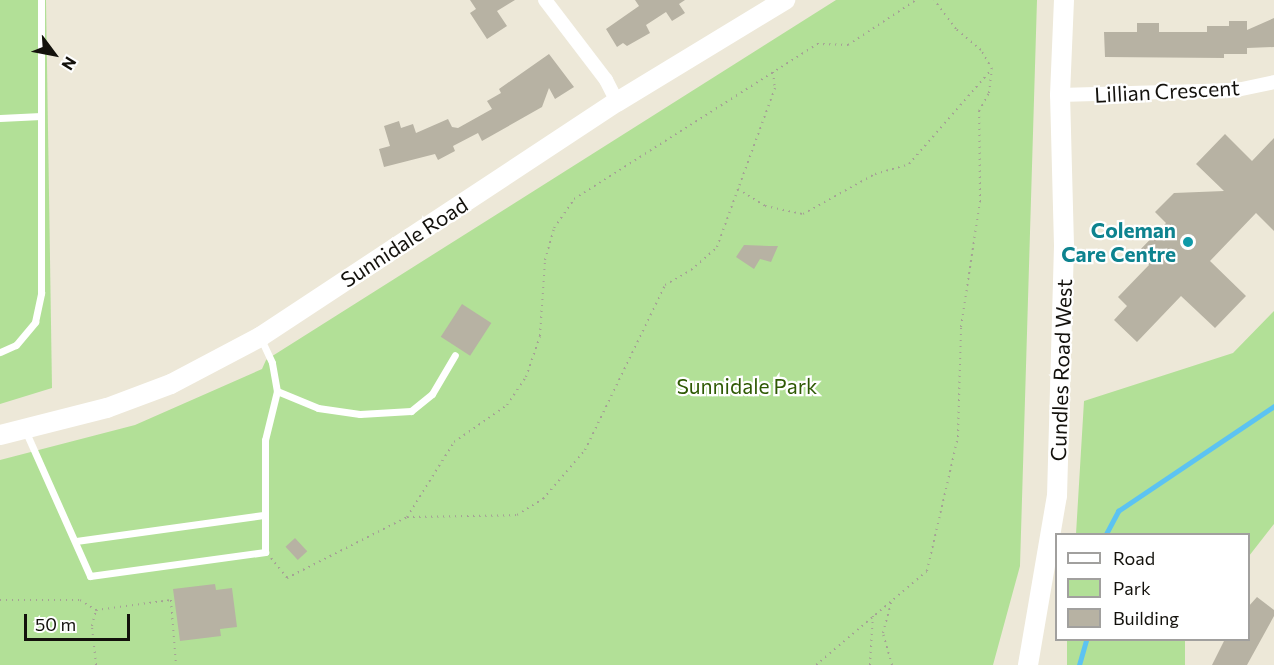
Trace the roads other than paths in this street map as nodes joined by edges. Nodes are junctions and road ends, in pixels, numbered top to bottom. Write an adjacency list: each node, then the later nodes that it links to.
1 (42, 0): 8 (lane)
2 (545, 0): 7 (street)
3 (785, 0): 7 (main road, Sunnidale Road)
4 (1064, 0): 6 (main road, Cundles Road West)
5 (1274, 82): 6 (street, Lillian Crescent)
6 (1060, 96): 18 (main road, Cundles Road West)
7 (617, 102): 10 (main road, Sunnidale Road)
8 (41, 116): 9 (lane); 11 (lane)
9 (0, 118)
10 (260, 337): 13 (lane); 14 (main road, Sunnidale Road)
11 (0, 352)
12 (455, 355): 13 (lane)
13 (277, 391): 16 (lane)
14 (25, 430): 15 (main road, Sunnidale Road); 17 (lane)
15 (0, 435)
16 (263, 515): 17 (lane); 17 (lane)
17 (76, 541)
18 (1028, 665)

